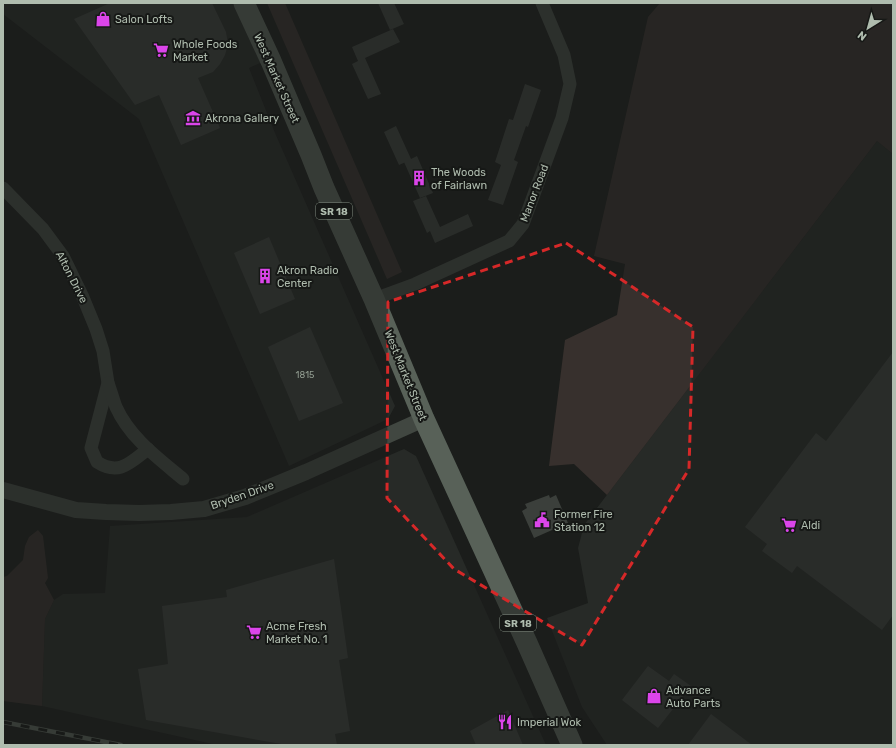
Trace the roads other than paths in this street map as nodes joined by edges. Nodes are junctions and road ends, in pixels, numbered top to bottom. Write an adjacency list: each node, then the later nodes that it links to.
1 (244, 3): 4 (main road, West Market Street / SR 18)
2 (542, 3): 4 (street, Manor Road)
3 (3, 188): 5 (street, Alton Drive)
4 (374, 299): 6 (main road, West Market Street / SR 18)
5 (108, 383): 7 (street, Alton Drive); 7 (street, Alton Drive)
6 (424, 419): 9 (street, Bryden Drive); 10 (main road, West Market Street / SR 18)
7 (148, 449): 8 (street)
8 (183, 479)
9 (3, 490)
10 (572, 745)

